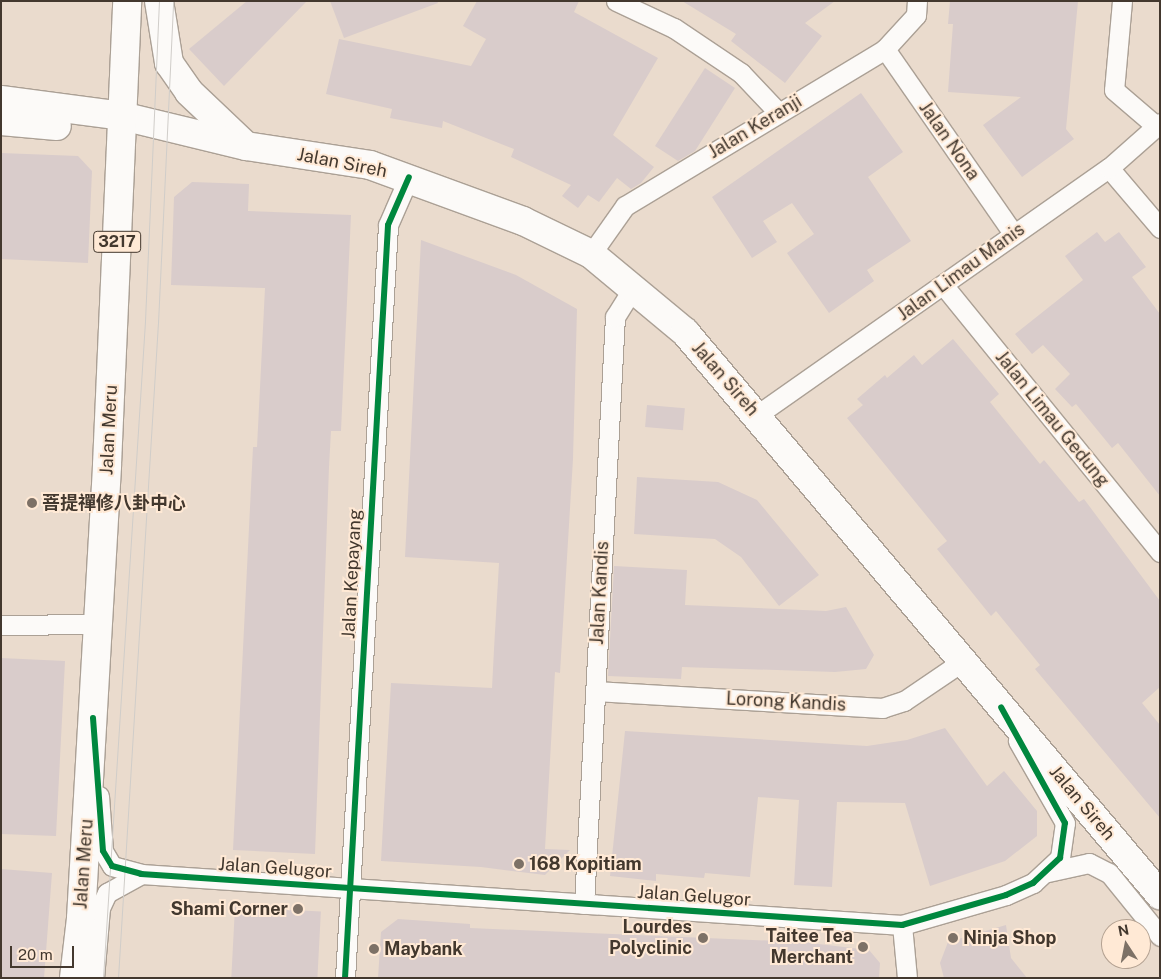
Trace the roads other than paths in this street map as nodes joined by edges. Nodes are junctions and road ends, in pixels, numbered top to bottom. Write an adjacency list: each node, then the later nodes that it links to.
1 (127, 1): 10 (highway, Jalan Meru / 3217)
2 (159, 1): 12 (highway)
3 (616, 1): 8 (street)
4 (917, 1): 6 (street, Jalan Keranji)
5 (1122, 1): 11 (street)
6 (885, 48): 8 (street, Jalan Keranji); 16 (street, Jalan Nona)
7 (1, 100): 10 (highway)
8 (778, 112): 17 (street, Jalan Keranji)
9 (1, 121): 10 (highway)
10 (121, 124): 12 (highway, Jalan Sireh); 22 (highway, Jalan Meru / 3217)
11 (1158, 124): 13 (street, Jalan Limau Manis)
12 (246, 146): 14 (highway, Jalan Sireh)
13 (1109, 168): 15 (street); 16 (street, Jalan Limau Manis)
14 (409, 177): 17 (highway, Jalan Sireh); 30 (street, Jalan Kepayang)
15 (1160, 228)
16 (1013, 233): 18 (street, Jalan Limau Manis)
17 (591, 254): 19 (highway, Jalan Sireh)
18 (944, 286): 20 (street, Jalan Limau Manis); 21 (street, Jalan Limau Gedung)
19 (633, 288): 20 (highway, Jalan Sireh); 25 (street, Jalan Kandis)
20 (757, 415): 24 (highway, Jalan Sireh)
21 (1160, 552)
22 (98, 624): 23 (street); 27 (highway, Jalan Meru / 3217)
23 (1, 625)
24 (963, 661): 25 (street, Lorong Kandis); 26 (highway, Jalan Sireh)
25 (595, 691): 32 (street, Jalan Kandis)
26 (1002, 707): 28 (street, Jalan Gelugor); 31 (highway, Jalan Sireh)
27 (93, 718): 29 (street, Jalan Gelugor); 35 (highway, Jalan Meru / 3217)
28 (1048, 872): 33 (street, Jalan Gelugor); 34 (street, Jalan Sireh)
29 (141, 874): 30 (street, Jalan Gelugor); 36 (street, Jalan Meru)
30 (352, 888): 32 (street, Jalan Gelugor); 37 (street, Jalan Kepayang)
31 (1160, 895)
32 (584, 904): 33 (street, Jalan Gelugor)
33 (902, 925): 38 (street)
34 (1160, 936)
35 (74, 978)
36 (94, 978)
37 (345, 978)
38 (906, 978)

